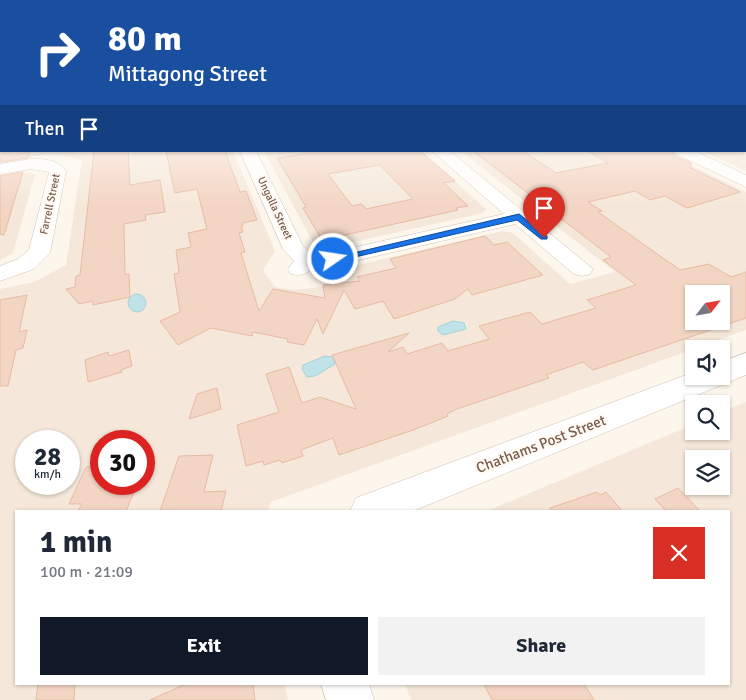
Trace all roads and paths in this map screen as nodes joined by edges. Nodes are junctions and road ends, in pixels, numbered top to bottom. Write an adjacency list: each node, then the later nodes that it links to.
1 (248, 152): 6 (street, Ungalla Street)
2 (441, 152): 6 (street)
3 (684, 152): 5 (street)
4 (0, 169): 8 (street, Farrell Street)
5 (746, 182)
6 (519, 217): 7 (street)
7 (582, 269)
8 (0, 274)
9 (746, 364): 10 (street)
10 (730, 370)
11 (691, 385): 12 (street, Chathams Post Street)
12 (372, 510)
13 (345, 685): 14 (street)
14 (350, 700)

